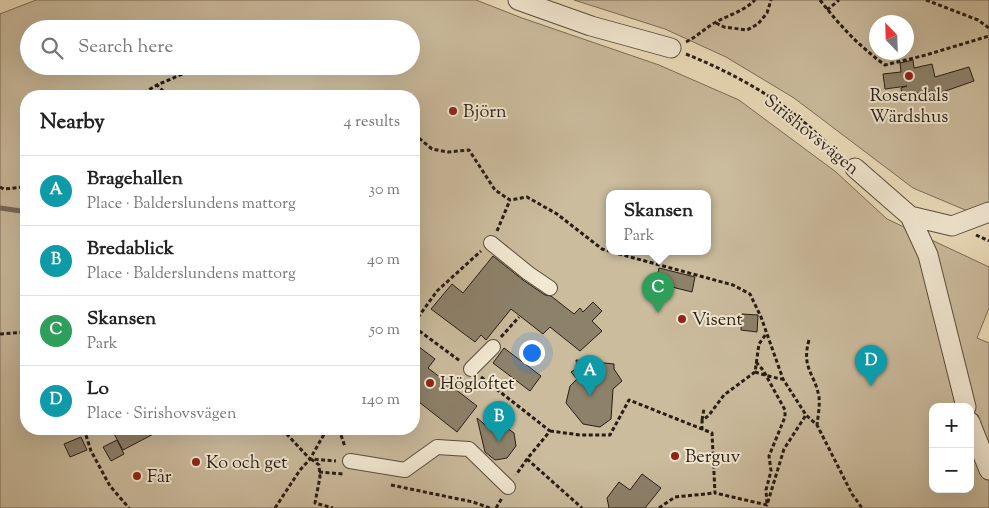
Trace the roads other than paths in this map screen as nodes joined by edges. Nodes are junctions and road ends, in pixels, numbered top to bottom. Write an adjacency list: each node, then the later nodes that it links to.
1 (518, 0): 2 (street)
2 (671, 48)
3 (855, 168): 5 (street, Sirishovsvägen)
4 (989, 212): 5 (street)
5 (910, 216): 10 (street, Sirishovsvägen)
6 (491, 243): 7 (street)
7 (550, 288)
8 (492, 347): 9 (street)
9 (471, 369)
10 (965, 403)
11 (974, 432): 13 (street)
12 (350, 461): 14 (street)
13 (989, 470)
14 (508, 487)

